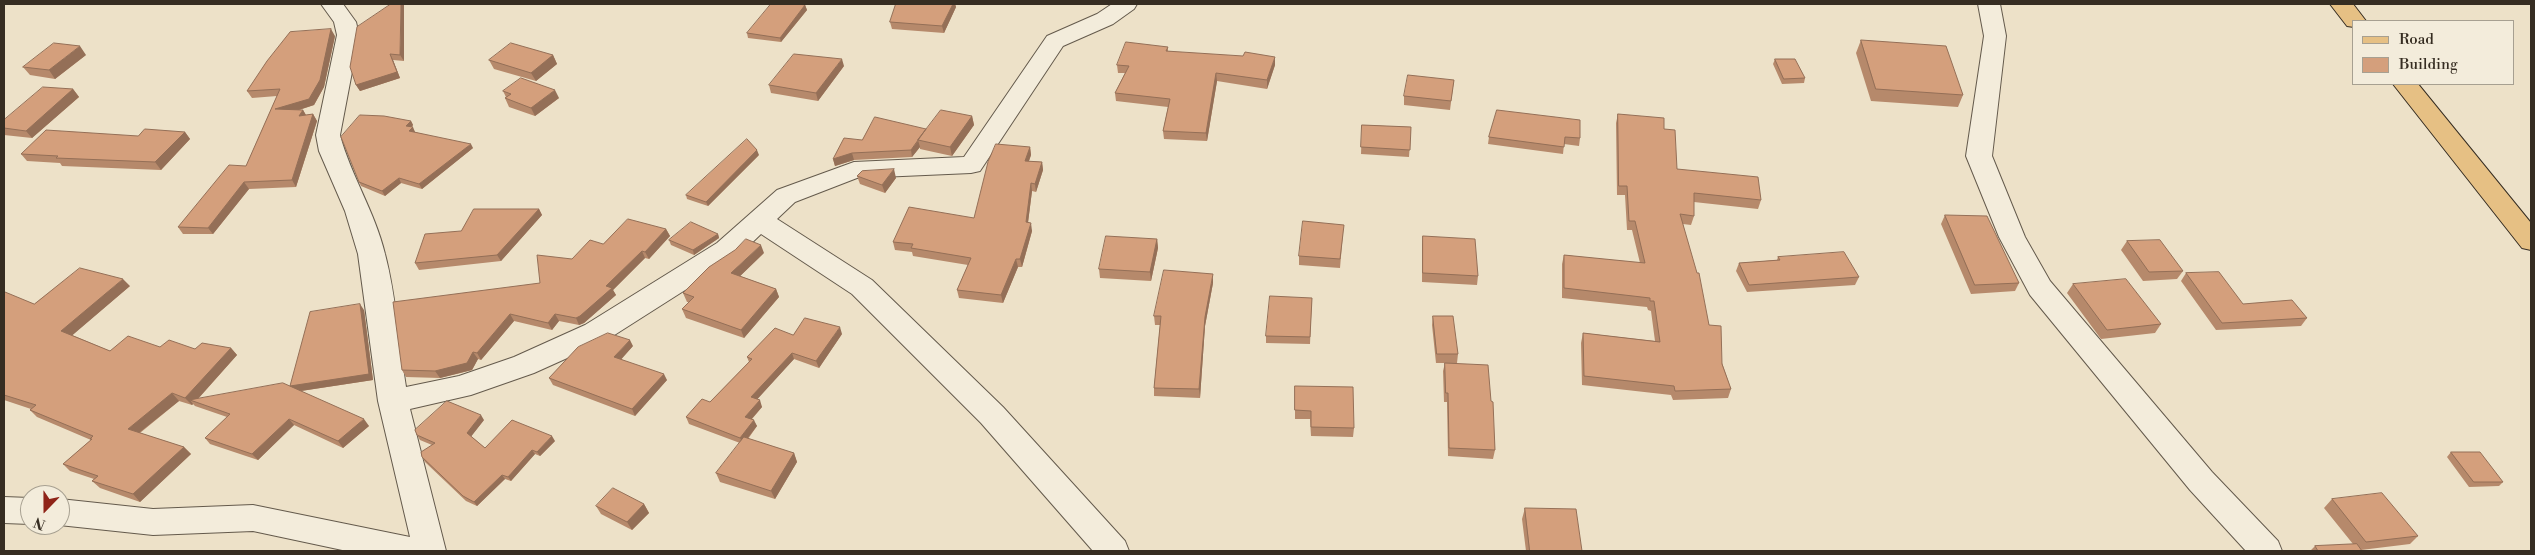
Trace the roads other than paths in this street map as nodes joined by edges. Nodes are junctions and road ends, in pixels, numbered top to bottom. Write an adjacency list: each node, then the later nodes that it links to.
1 (332, 4): 9 (street)
2 (1126, 4): 7 (street)
3 (1989, 4): 16 (street)
4 (2341, 4): 5 (main road)
5 (2354, 20)
6 (2406, 85): 8 (main road)
7 (760, 221): 9 (street); 15 (street)
8 (2531, 241)
9 (393, 401): 14 (street)
10 (4, 510): 11 (street)
11 (20, 511)
12 (70, 513): 13 (street)
13 (412, 551)
14 (430, 551)
15 (1113, 551)
16 (2266, 551)

